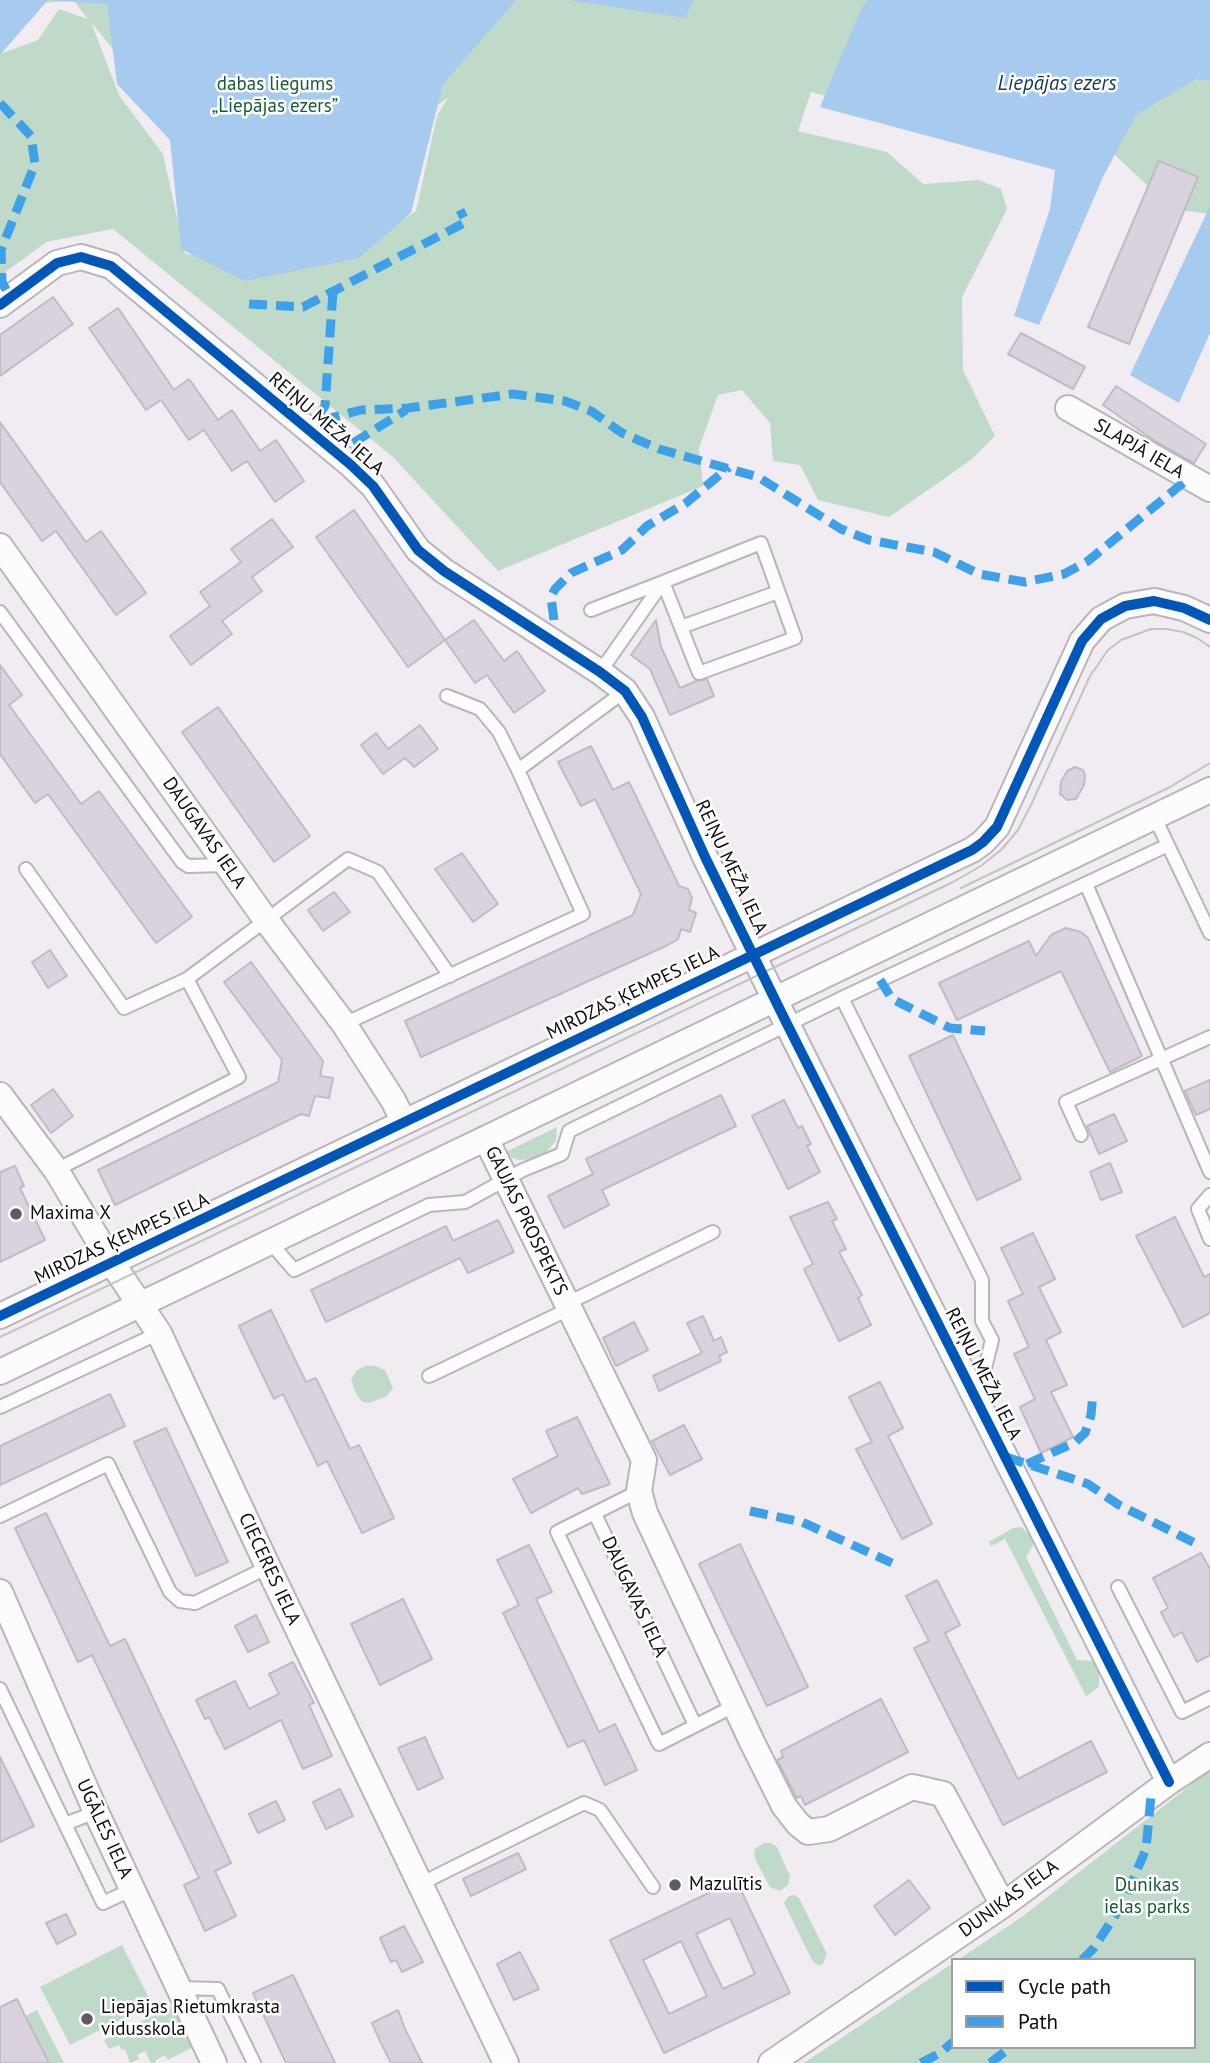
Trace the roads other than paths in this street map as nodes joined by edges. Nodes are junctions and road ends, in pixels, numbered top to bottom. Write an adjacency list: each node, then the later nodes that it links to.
1 (0, 305): 11 (street, REIŅU MEŽA IELA)
2 (1068, 408): 3 (street, SLAPJĀ IELA)
3 (1210, 489)
4 (0, 546): 18 (street, DAUGAVAS IELA)
5 (663, 582): 6 (lane); 7 (lane); 10 (lane); 11 (lane)
6 (778, 592): 10 (lane); 10 (lane)
7 (591, 610)
8 (0, 612): 18 (lane)
9 (1210, 620): 23 (street, MIRDZAS ĶEMPES IELA)
10 (681, 627)
11 (600, 672): 12 (street, REIŅU MEŽA IELA)
12 (625, 691): 14 (lane); 23 (street, REIŅU MEŽA IELA)
13 (447, 696): 14 (lane)
14 (518, 770): 24 (lane)
15 (1210, 790): 16 (street)
16 (1155, 817): 17 (lane); 27 (street)
17 (1168, 845): 20 (lane); 22 (lane)
18 (227, 865): 21 (street, DAUGAVAS IELA)
19 (26, 869): 25 (lane)
20 (1086, 884): 26 (lane); 31 (lane)
21 (266, 920): 24 (lane); 25 (lane); 28 (street, DAUGAVAS IELA)
22 (1210, 933)
23 (753, 955): 27 (street, REIŅU MEŽA IELA); 33 (street, MIRDZAS ĶEMPES IELA)
24 (450, 976): 28 (lane)
25 (187, 979): 36 (lane)
26 (842, 998): 29 (lane); 50 (lane)
27 (774, 999): 29 (street, REIŅU MEŽA IELA); 35 (street)
28 (344, 1024): 33 (street, DAUGAVAS IELA)
29 (788, 1026): 38 (lane); 50 (street, REIŅU MEŽA IELA)
30 (1210, 1037): 31 (lane)
31 (1161, 1059): 34 (lane); 37 (lane)
32 (4, 1107): 36 (street, CIECERES IELA)
33 (404, 1122): 43 (street, MIRDZAS ĶEMPES IELA)
34 (1081, 1135)
35 (486, 1139): 38 (street, GAUJAS PROSPEKTS); 42 (street)
36 (56, 1170): 43 (street, CIECERES IELA)
37 (1210, 1172)
38 (505, 1180): 42 (lane); 45 (street, GAUJAS PROSPEKTS)
39 (1210, 1195): 41 (lane)
40 (713, 1232): 45 (lane, GAUJAS PROSPEKTS)
41 (1210, 1238)
42 (270, 1242): 44 (street)
43 (112, 1263): 44 (street, CIECERES IELA); 46 (street, MIRDZAS ĶEMPES IELA)
44 (139, 1304): 47 (street, CIECERES IELA); 48 (street)
45 (568, 1306): 49 (lane); 52 (street, GAUJAS PROSPEKTS)
46 (0, 1316)
47 (159, 1333): 51 (lane); 55 (street, CIECERES IELA)
48 (0, 1372)
49 (429, 1376)
50 (973, 1390): 63 (street, REIŅU MEŽA IELA)
51 (0, 1407)
52 (639, 1491): 53 (lane, DAUGAVAS IELA); 60 (street)
53 (595, 1514): 61 (lane, DAUGAVAS IELA); 61 (lane)
54 (0, 1516): 55 (lane)
55 (268, 1567): 66 (street, CIECERES IELA)
56 (1118, 1587): 59 (lane)
57 (0, 1592): 64 (street, UGĀLES IELA)
58 (0, 1689): 65 (lane)
59 (1210, 1698)
60 (736, 1705): 61 (lane); 69 (street)
61 (695, 1725)
62 (1210, 1755): 63 (street, DUNIKAS IELA)
63 (1169, 1782): 69 (street, DUNIKAS IELA)
64 (96, 1812): 65 (lane); 68 (street, UGĀLES IELA)
65 (65, 1824): 68 (lane)
66 (420, 1884): 67 (lane); 73 (street, CIECERES IELA)
67 (653, 1888)
68 (132, 1889): 70 (street, UGĀLES IELA)
69 (1003, 1906): 74 (street, DUNIKAS IELA)
70 (178, 1988): 71 (street, UGĀLES IELA); 72 (lane)
71 (214, 2063)
72 (254, 2063)
73 (506, 2063)
74 (771, 2063)

